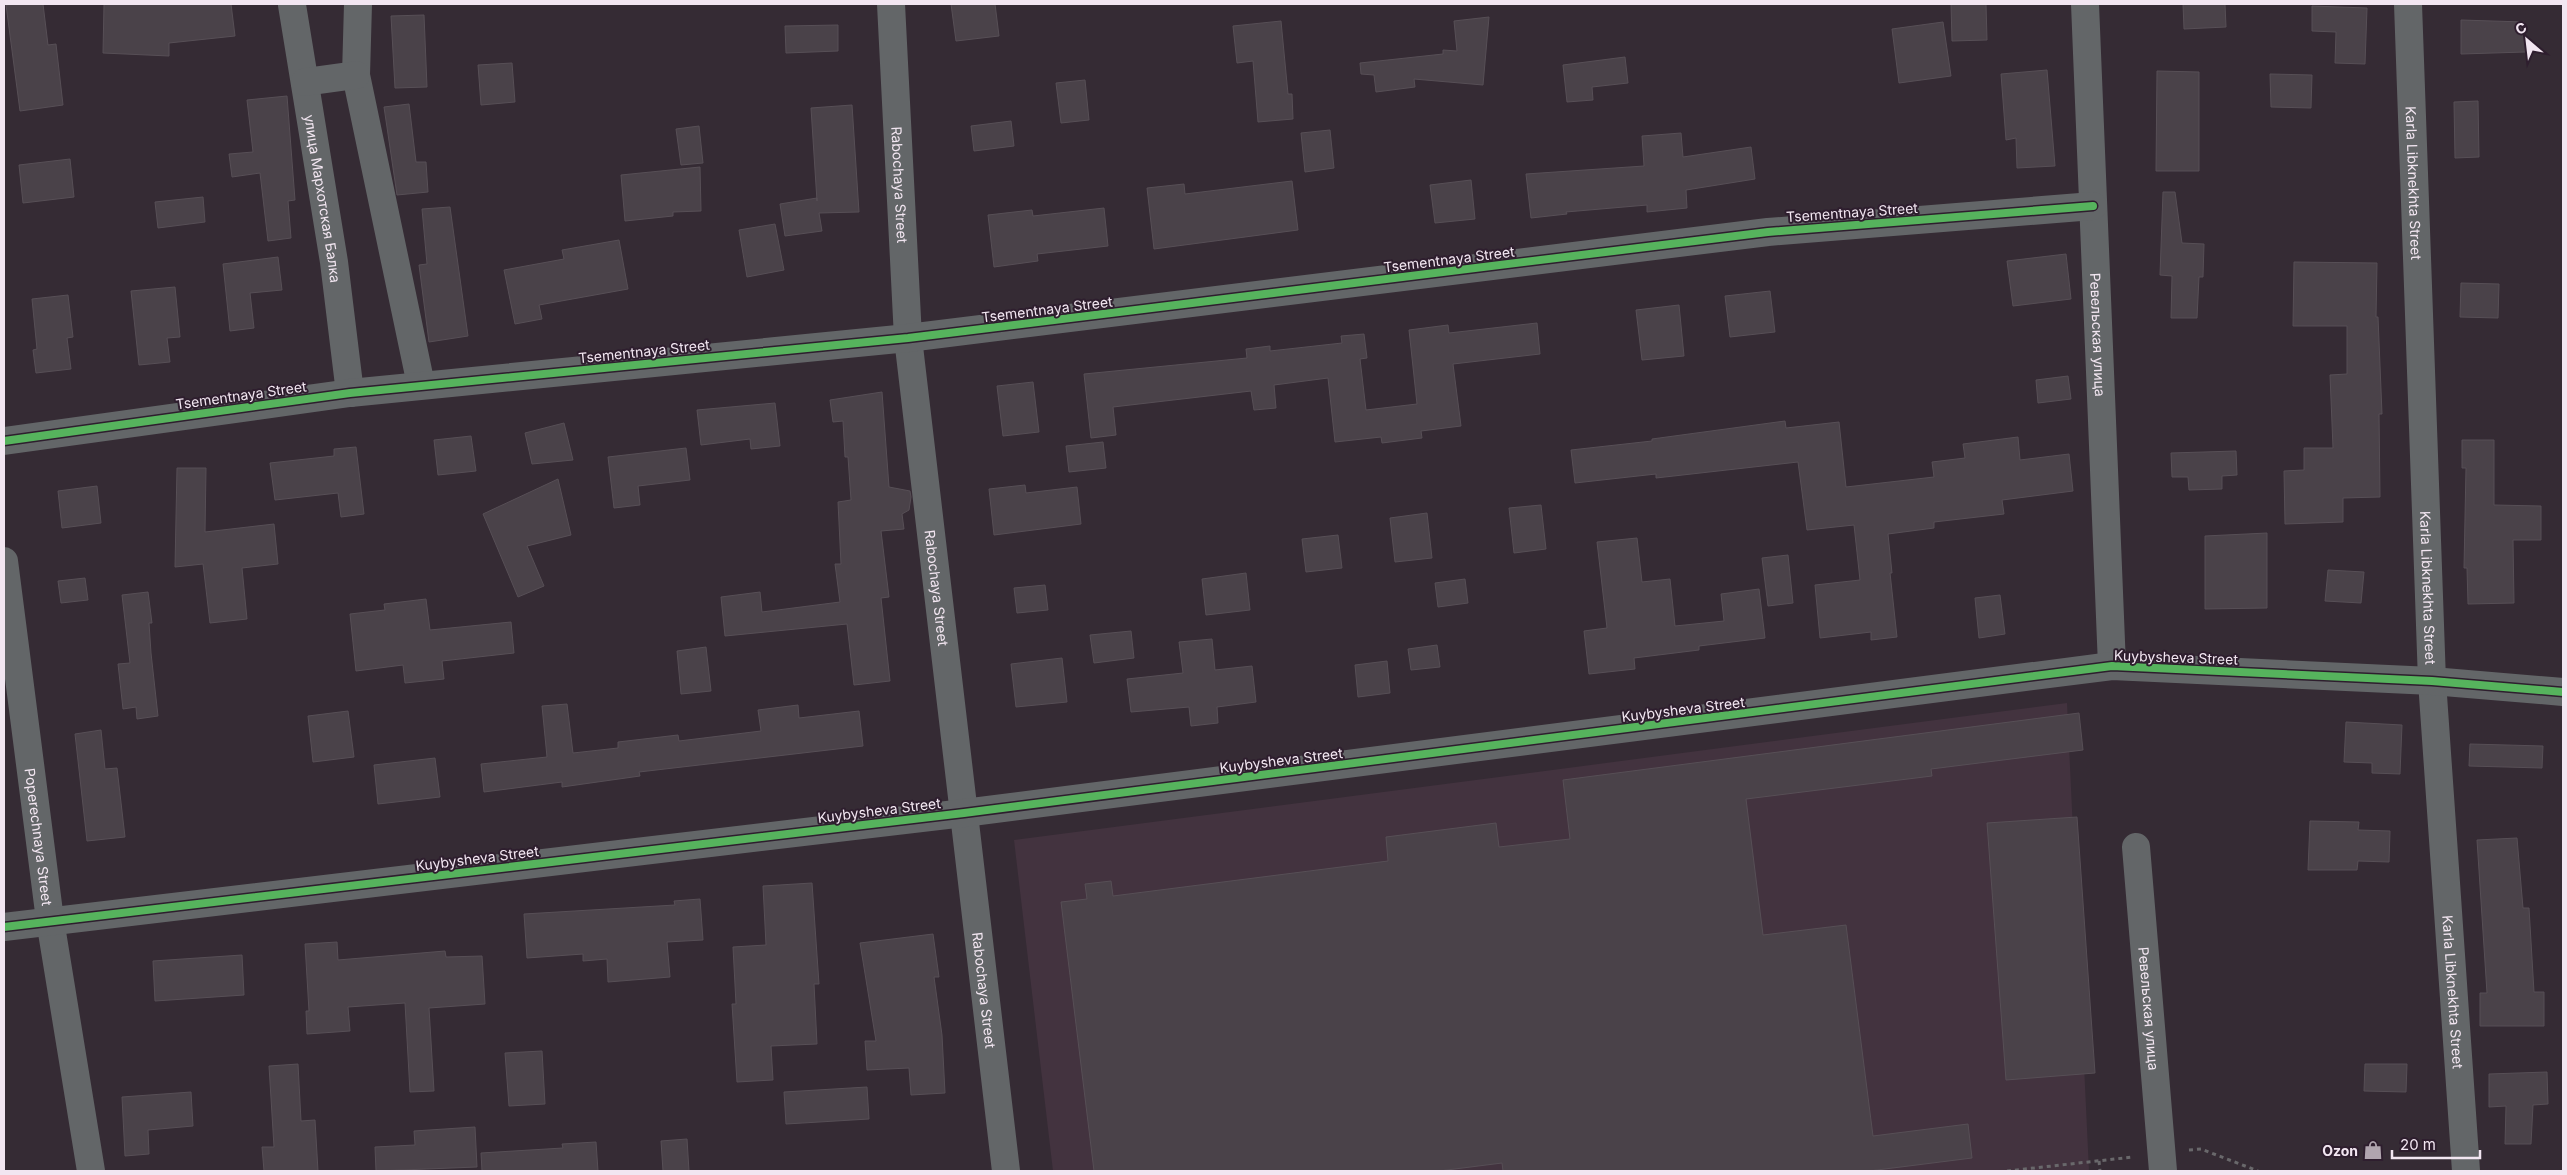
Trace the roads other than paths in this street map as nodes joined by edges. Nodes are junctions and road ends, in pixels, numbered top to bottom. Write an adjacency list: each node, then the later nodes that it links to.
1 (358, 4): 6 (street)
2 (891, 4): 9 (street, Rabochaya Street)
3 (2085, 4): 8 (street, Ревельская улица)
4 (2408, 4): 15 (street, Karla Libknekhta Street)
5 (292, 5): 7 (street, улица Мархотская Балка)
6 (356, 75): 7 (street); 10 (street)
7 (305, 82): 11 (street, улица Мархотская Балка)
8 (2093, 206): 9 (street, Tsementnaya Street); 14 (street, Ревельская улица)
9 (908, 338): 10 (street, Tsementnaya Street); 17 (street, Rabochaya Street)
10 (421, 385): 11 (street, Tsementnaya Street)
11 (350, 393): 12 (street, Tsementnaya Street)
12 (4, 441)
13 (4, 561): 19 (street, Poperechnaya Street)
14 (2112, 666): 15 (street, Kuybysheva Street); 17 (street, Kuybysheva Street)
15 (2432, 681): 16 (street, Kuybysheva Street); 24 (street, Karla Libknekhta Street)
16 (2563, 692)
17 (964, 813): 19 (street, Kuybysheva Street); 22 (street, Rabochaya Street)
18 (2136, 847): 23 (street, Ревельская улица)
19 (50, 920): 20 (street, Kuybysheva Street); 21 (street, Poperechnaya Street)
20 (4, 927)
21 (91, 1171)
22 (1006, 1171)
23 (2163, 1171)
24 (2466, 1171)

